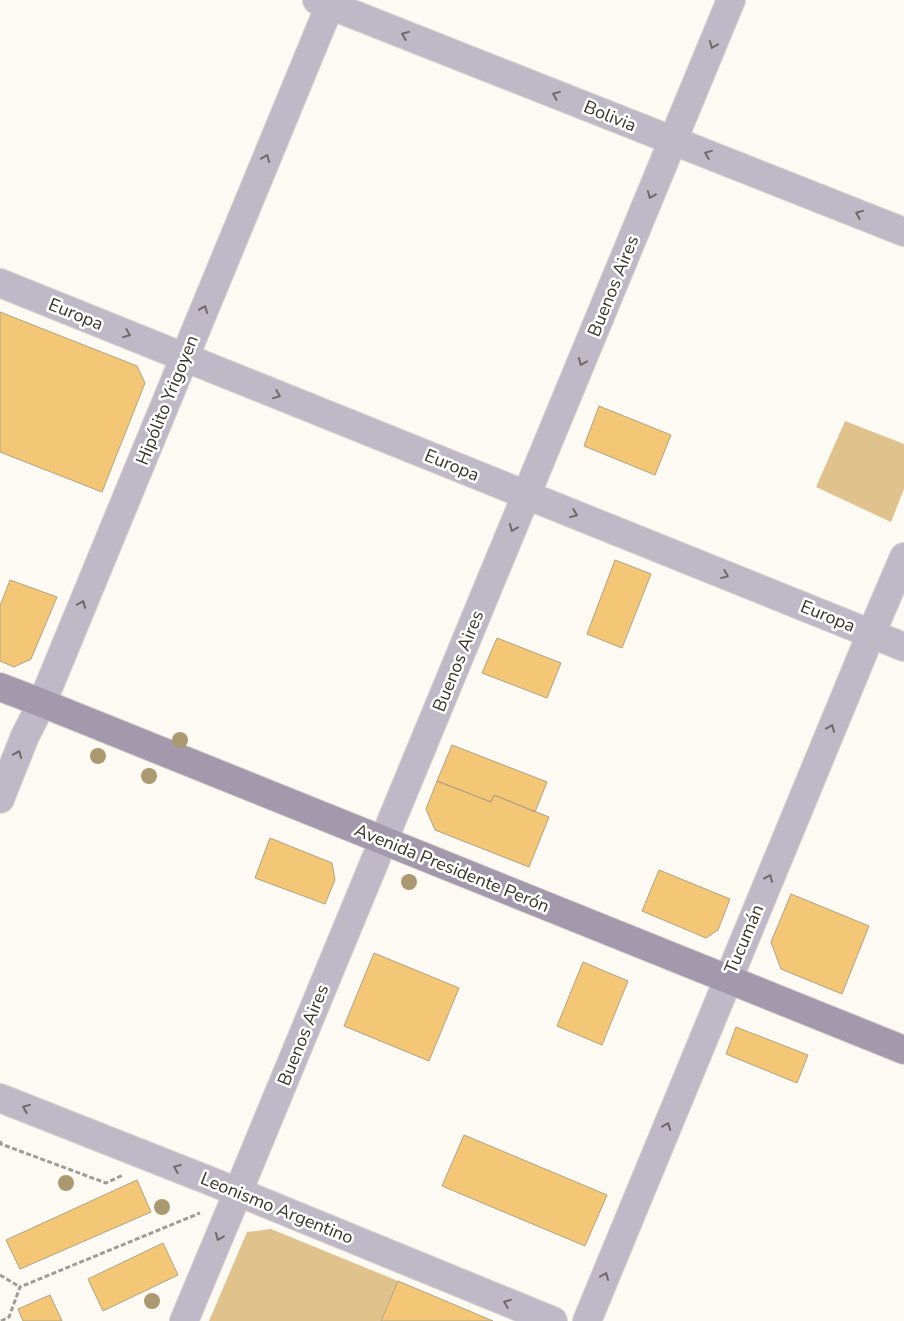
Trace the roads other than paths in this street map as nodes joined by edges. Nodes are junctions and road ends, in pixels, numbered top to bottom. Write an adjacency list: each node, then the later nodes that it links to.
1 (732, 0): 3 (street, Buenos Aires, one-way to 3)
2 (326, 2): 3 (street, Bolivia, one-way to 2); 6 (street, Hipólito Yrigoyen, one-way to 2)
3 (673, 141): 4 (street, Bolivia, one-way to 3); 7 (street, Buenos Aires, one-way to 7)
4 (904, 232)
5 (0, 283): 6 (street, Europa, one-way to 6)
6 (184, 357): 7 (street, Europa, one-way to 7); 12 (street, Hipólito Yrigoyen, one-way to 6)
7 (527, 495): 9 (street, Europa, one-way to 9); 14 (street, Buenos Aires, one-way to 14)
8 (904, 557): 9 (street, Tucumán)
9 (871, 634): 10 (street, Europa); 15 (street, Tucumán, one-way to 9)
10 (904, 647)
11 (0, 687): 12 (main road, Avenida Presidente Perón)
12 (42, 703): 13 (street, Hipólito Yrigoyen, one-way to 12); 14 (main road, Avenida Presidente Perón)
13 (0, 799)
14 (384, 841): 15 (main road, Avenida Presidente Perón); 18 (street, Buenos Aires)
15 (728, 979): 16 (main road, Avenida Presidente Perón); 21 (street, Tucumán, one-way to 15)
16 (904, 1050)
17 (0, 1098): 18 (street, Leonismo Argentino, one-way to 17)
18 (238, 1192): 19 (street, Buenos Aires, one-way to 19); 20 (street, Leonismo Argentino, one-way to 18)
19 (184, 1321)
20 (552, 1321)
21 (587, 1321)

